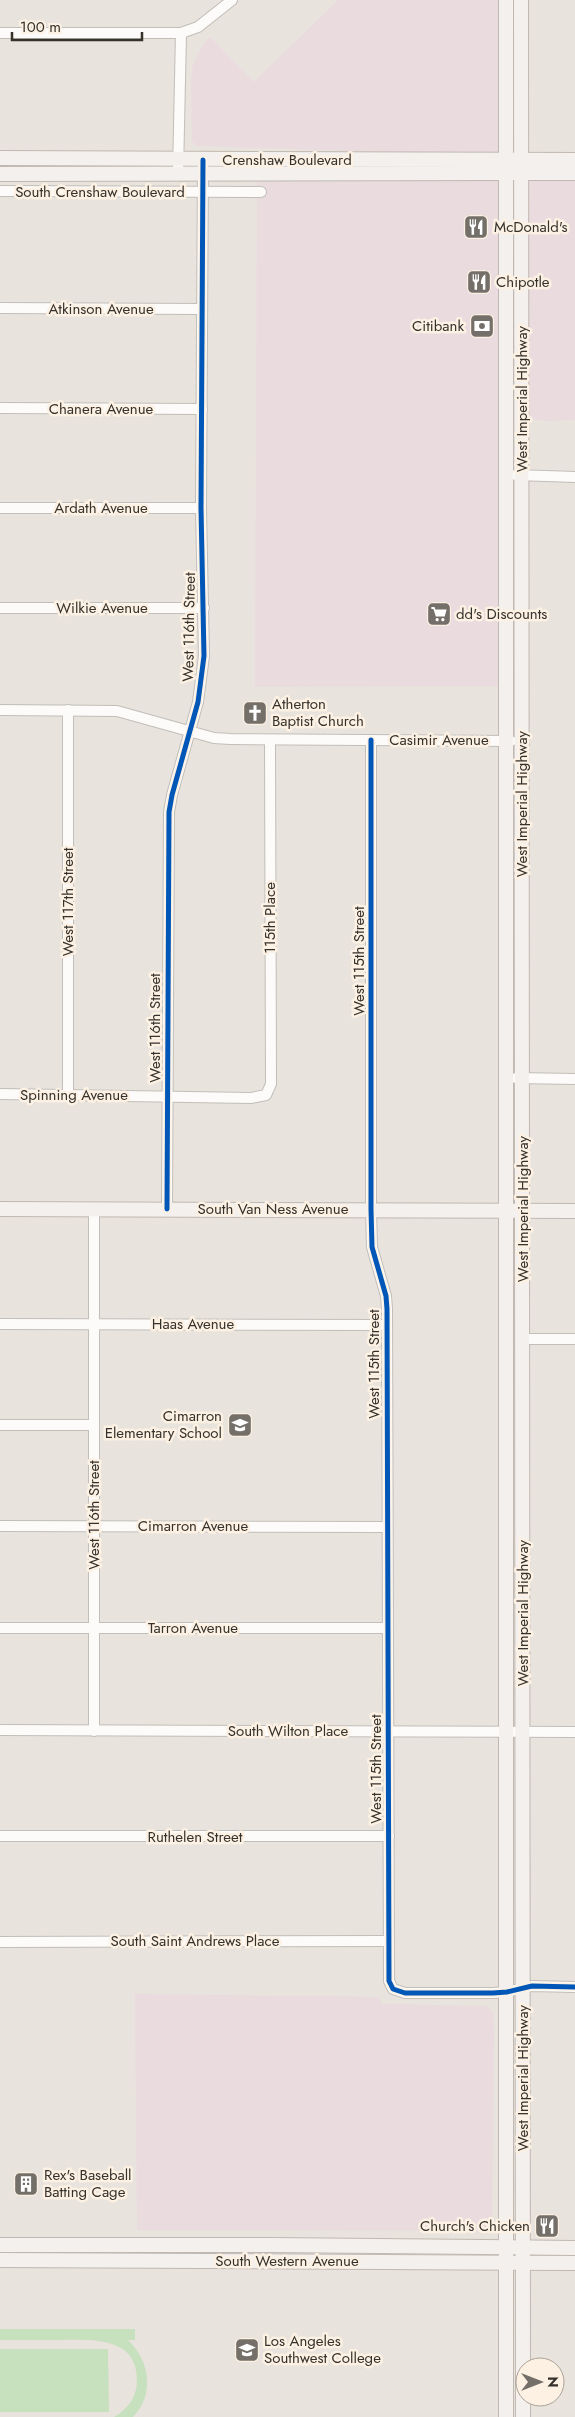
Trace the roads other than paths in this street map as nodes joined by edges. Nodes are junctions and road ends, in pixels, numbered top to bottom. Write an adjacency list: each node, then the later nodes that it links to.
1 (232, 0): 6 (street)
2 (506, 0): 13 (main road, West Imperial Highway)
3 (514, 0): 7 (main road)
4 (521, 0): 7 (main road, West Imperial Highway)
5 (0, 33): 6 (street)
6 (181, 34): 11 (street)
7 (521, 51): 10 (main road, West Imperial Highway)
8 (0, 158): 11 (main road, Crenshaw Boulevard)
9 (575, 160): 10 (main road, Crenshaw Boulevard)
10 (522, 166): 13 (main road, Crenshaw Boulevard); 14 (main road, Crenshaw Boulevard); 24 (main road, West Imperial Highway)
11 (178, 167): 12 (main road, Crenshaw Boulevard); 15 (main road, Crenshaw Boulevard)
12 (203, 167): 13 (main road, Crenshaw Boulevard); 17 (street, West 116th Street)
13 (506, 167): 23 (main road, West Imperial Highway)
14 (575, 173)
15 (0, 174)
16 (0, 191): 17 (street, South Crenshaw Boulevard)
17 (203, 192): 18 (street, South Crenshaw Boulevard); 20 (street, West 116th Street)
18 (261, 192)
19 (0, 308): 20 (street, Atkinson Avenue)
20 (202, 309): 22 (street, West 116th Street)
21 (0, 408): 22 (street, Chanera Avenue)
22 (202, 410): 27 (street, West 116th Street)
23 (506, 475): 24 (street); 36 (main road, West Imperial Highway)
24 (522, 476): 25 (street); 35 (main road, West Imperial Highway)
25 (575, 477)
26 (0, 508): 27 (street, Ardath Avenue)
27 (201, 508): 29 (street, West 116th Street)
28 (0, 608): 29 (street, Wilkie Avenue)
29 (204, 608): 32 (street, West 116th Street)
30 (0, 710): 31 (street, Casimir Avenue)
31 (68, 710): 32 (street, Casimir Avenue); 41 (street, West 117th Street)
32 (190, 731): 33 (street, Casimir Avenue); 43 (street, West 116th Street)
33 (270, 740): 34 (street, Casimir Avenue); 42 (street, 115th Place)
34 (371, 740): 36 (street, Casimir Avenue); 47 (street, West 115th Street)
35 (522, 740): 36 (street, Casimir Avenue); 38 (main road, West Imperial Highway)
36 (505, 741): 37 (main road, West Imperial Highway)
37 (506, 1078): 38 (street); 48 (main road, West Imperial Highway)
38 (522, 1079): 39 (street); 49 (main road, West Imperial Highway)
39 (575, 1080)
40 (0, 1094): 41 (street, Spinning Avenue)
41 (68, 1094): 43 (street, Spinning Avenue)
42 (266, 1095): 43 (street, Spinning Avenue)
43 (167, 1096): 46 (street, West 116th Street)
44 (0, 1209): 45 (main road, South Van Ness Avenue)
45 (94, 1209): 46 (main road, South Van Ness Avenue); 52 (street, West 116th Street)
46 (167, 1209): 47 (main road, South Van Ness Avenue)
47 (371, 1209): 48 (main road, South Van Ness Avenue); 53 (street, West 115th Street)
48 (506, 1209): 49 (main road, South Van Ness Avenue); 67 (main road, West Imperial Highway)
49 (522, 1210): 50 (main road, South Van Ness Avenue); 54 (main road, West Imperial Highway)
50 (575, 1211)
51 (0, 1324): 52 (street, Haas Avenue)
52 (94, 1324): 53 (street, Haas Avenue); 57 (street, West 116th Street)
53 (387, 1325): 60 (street, West 115th Street)
54 (522, 1339): 55 (street); 68 (main road, West Imperial Highway)
55 (575, 1339)
56 (0, 1425): 57 (street)
57 (94, 1425): 59 (street, West 116th Street)
58 (0, 1526): 59 (street, Cimarron Avenue)
59 (94, 1526): 60 (street, Cimarron Avenue); 62 (street, West 116th Street)
60 (386, 1527): 63 (street, West 115th Street)
61 (0, 1628): 62 (street, Tarron Avenue)
62 (94, 1628): 63 (street, Tarron Avenue); 65 (street, West 116th Street)
63 (387, 1628): 66 (street, West 115th Street)
64 (0, 1730): 65 (street, South Wilton Place)
65 (94, 1731): 66 (street, South Wilton Place)
66 (389, 1732): 67 (street, South Wilton Place); 71 (street, West 115th Street)
67 (507, 1732): 68 (street, South Wilton Place); 76 (main road, West Imperial Highway)
68 (523, 1732): 69 (street, South Wilton Place); 74 (main road, West Imperial Highway)
69 (575, 1732)
70 (0, 1836): 71 (street, Ruthelen Street)
71 (389, 1836): 72 (street, West 115th Street)
72 (389, 1941): 73 (street, South Saint Andrews Place); 76 (street, West 115th Street)
73 (0, 1942)
74 (524, 1987): 75 (street); 76 (street); 79 (main road, West Imperial Highway)
75 (575, 1987)
76 (507, 1992): 78 (main road, West Imperial Highway)
77 (0, 2245): 78 (main road, South Western Avenue)
78 (505, 2247): 79 (main road, South Western Avenue); 82 (main road, West Imperial Highway)
79 (523, 2247): 80 (main road, South Western Avenue); 83 (main road, West Imperial Highway)
80 (575, 2248)
81 (0, 2260): 82 (main road, South Western Avenue)
82 (506, 2262): 83 (main road, South Western Avenue); 85 (main road, West Imperial Highway)
83 (522, 2263): 84 (main road, South Western Avenue); 86 (main road, West Imperial Highway)
84 (575, 2263)
85 (506, 2417)
86 (523, 2417)

